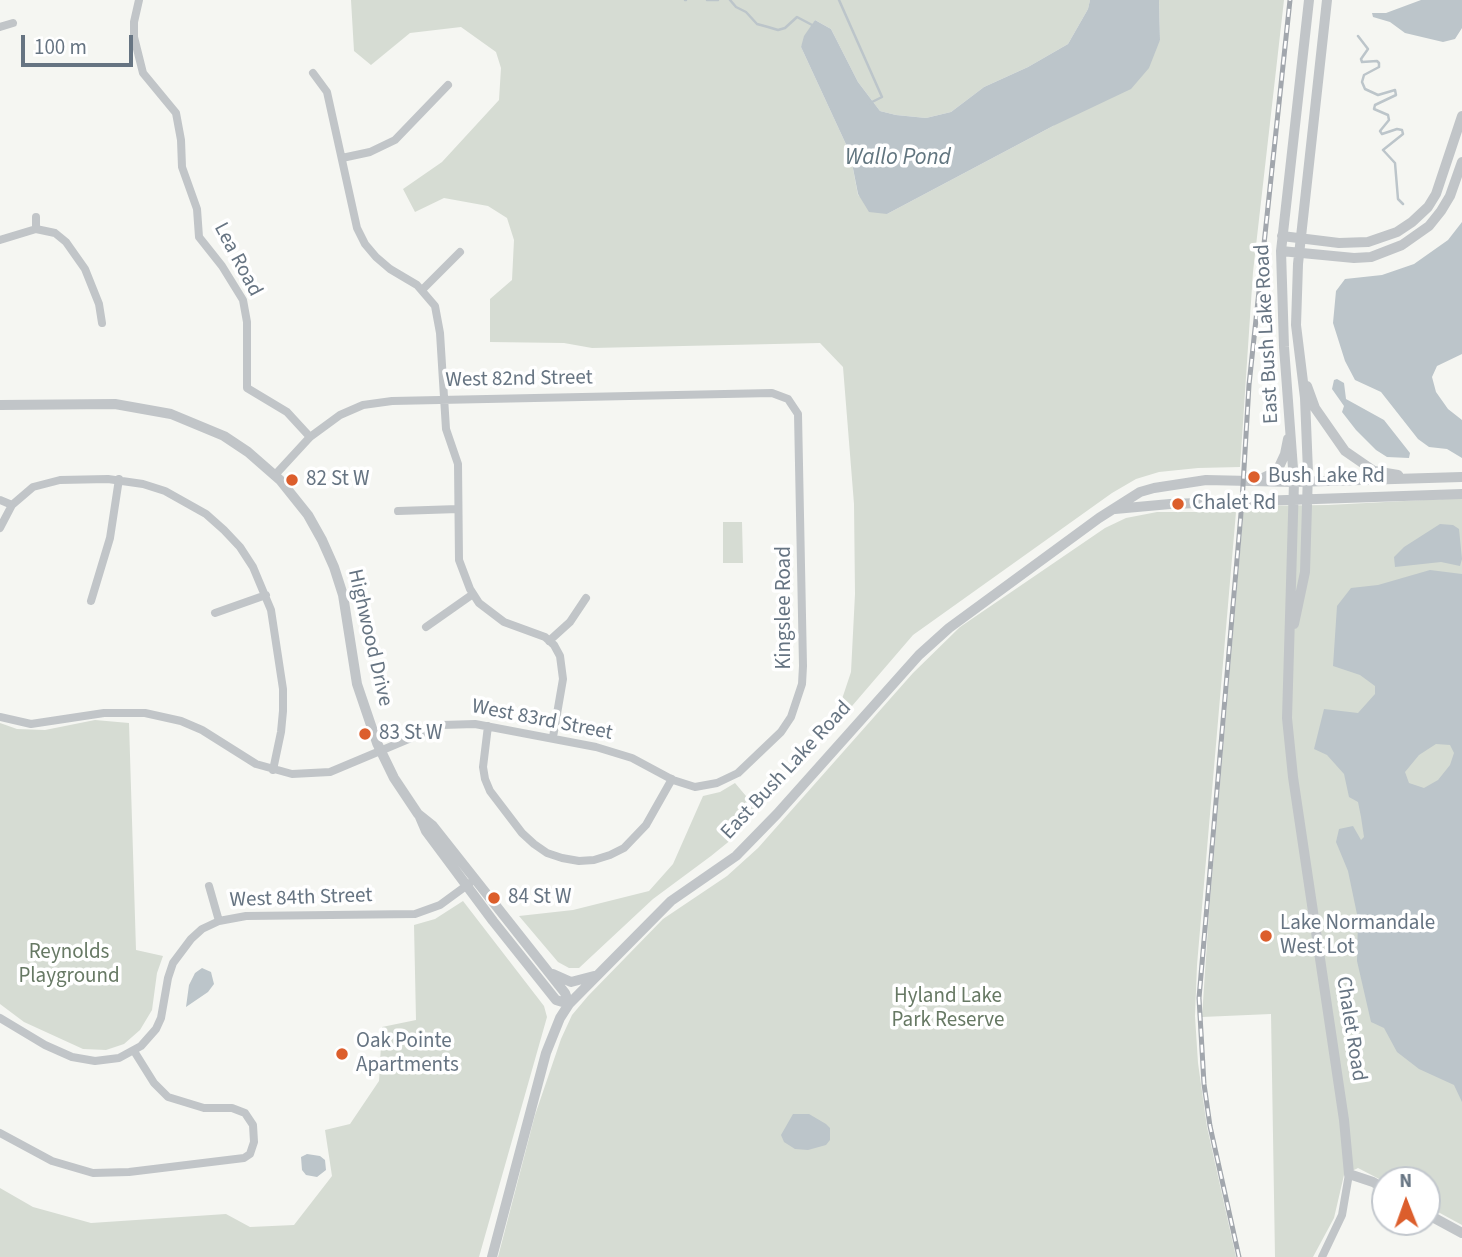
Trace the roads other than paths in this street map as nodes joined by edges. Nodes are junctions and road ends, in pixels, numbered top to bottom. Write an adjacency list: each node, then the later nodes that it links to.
1 (139, 0): 26 (street, Lea Road)
2 (1309, 0): 13 (street, East Bush Lake Road)
3 (1327, 0): 14 (street, East Bush Lake Road)
4 (13, 23): 5 (street)
5 (0, 27)
6 (313, 74): 9 (street)
7 (447, 85): 9 (street)
8 (1462, 116): 14 (street)
9 (342, 158): 19 (street)
10 (1462, 162): 18 (street)
11 (36, 217): 12 (street)
12 (36, 229): 15 (street); 20 (street)
13 (1282, 236): 14 (street); 16 (street, East Bush Lake Road)
14 (1301, 238): 18 (street, East Bush Lake Road)
15 (0, 240)
16 (1281, 251): 18 (street); 25 (street, East Bush Lake Road)
17 (460, 252): 19 (street)
18 (1298, 253): 21 (street, East Bush Lake Road)
19 (422, 289): 22 (street)
20 (102, 323)
21 (1303, 374): 30 (street); 33 (street, East Bush Lake Road)
22 (444, 399): 23 (street, West 82nd Street); 26 (street, West 82nd Street); 39 (street)
23 (788, 399): 57 (street, Kingslee Road)
24 (0, 405): 27 (street, Highwood Drive)
25 (1291, 422): 31 (street); 32 (street, East Bush Lake Road)
26 (310, 437): 27 (street, West 82nd Street)
27 (275, 475): 54 (street, Highwood Drive)
28 (1462, 477): 30 (street)
29 (119, 479): 38 (street); 44 (street); 46 (street)
30 (1430, 479): 33 (street)
31 (1256, 481): 32 (street, East Bush Lake Road); 40 (street, East Bush Lake Road)
32 (1294, 482): 33 (street); 36 (street, Chalet Road)
33 (1308, 482): 37 (street, Chalet Road)
34 (1462, 494): 37 (street)
35 (0, 500): 38 (street)
36 (1294, 501): 37 (street); 40 (street); 49 (street, Chalet Road)
37 (1307, 501): 49 (street, Chalet Road)
38 (12, 505): 42 (street)
39 (458, 509): 41 (street); 43 (street)
40 (1115, 509): 62 (street, East Bush Lake Road)
41 (398, 511)
42 (0, 528)
43 (473, 594): 48 (street); 50 (street)
44 (266, 596): 47 (street); 55 (street)
45 (586, 598): 50 (street)
46 (92, 601)
47 (215, 613)
48 (426, 627)
49 (1291, 635): 67 (street, Chalet Road)
50 (549, 641): 53 (street)
51 (0, 717): 55 (street, West 83rd Street)
52 (488, 726): 53 (street, West 83rd Street); 54 (street, West 83rd Street); 56 (street)
53 (553, 737): 56 (street, West 83rd Street)
54 (380, 750): 55 (street, West 83rd Street); 58 (street, Highwood Drive)
55 (273, 770)
56 (672, 779): 57 (street, West 83rd Street)
57 (717, 783)
58 (470, 883): 60 (street, West 84th Street); 61 (street, Highwood Drive); 63 (street, Highwood Drive)
59 (209, 886): 60 (street)
60 (219, 921): 65 (street, West 84th Street)
61 (547, 971): 62 (street); 63 (street, Highwood Drive)
62 (598, 974): 63 (street, East Bush Lake Road)
63 (569, 1004): 71 (street, East Bush Lake Road)
64 (0, 1018): 65 (street)
65 (134, 1051): 66 (street)
66 (0, 1133)
67 (1349, 1174): 68 (street); 72 (street, Chalet Road)
68 (1371, 1181)
69 (1441, 1222): 70 (street)
70 (1462, 1233)
71 (492, 1257)
72 (1322, 1257)

